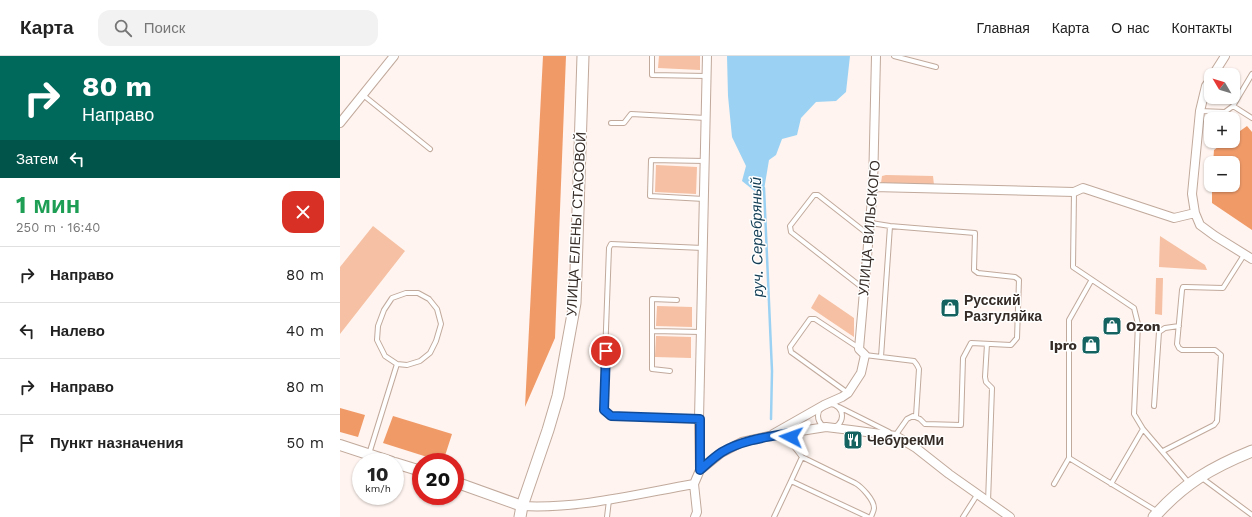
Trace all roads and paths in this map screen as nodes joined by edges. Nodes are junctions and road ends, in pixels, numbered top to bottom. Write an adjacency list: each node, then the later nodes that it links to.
1 (394, 56): 14 (street)
2 (583, 56): 73 (main road, УЛИЦА ЕЛЕНЫ СТАСОВОЙ)
3 (652, 56): 12 (lane)
4 (707, 56): 12 (street)
5 (876, 56): 23 (street, УЛИЦА ВИЛЬСКОГО)
6 (894, 56): 8 (lane)
7 (1225, 56): 10 (street)
8 (904, 57): 9 (lane)
9 (936, 67)
10 (1217, 68)
11 (1252, 74): 15 (lane)
12 (706, 76): 17 (street)
13 (1204, 94): 16 (street)
14 (363, 95): 19 (street); 21 (lane)
15 (1233, 106): 16 (lane); 18 (lane)
16 (1200, 111): 26 (street)
17 (706, 118): 20 (lane); 22 (street)
18 (1252, 118)
19 (340, 123)
20 (611, 124)
21 (430, 149)
22 (706, 161): 25 (street); 25 (lane)
23 (873, 187): 24 (street); 27 (street, УЛИЦА ВИЛЬСКОГО)
24 (1074, 192): 26 (street); 33 (lane)
25 (705, 199): 30 (street)
26 (1195, 213): 31 (street)
27 (871, 223): 28 (lane); 29 (street, УЛИЦА ВИЛЬСКОГО)
28 (890, 226): 39 (lane); 41 (lane)
29 (869, 235): 34 (street, УЛИЦА ВИЛЬСКОГО); 34 (lane)
30 (703, 248): 38 (street); 49 (lane)
31 (1244, 255): 32 (street); 36 (lane)
32 (1252, 259)
33 (1091, 280): 51 (lane); 61 (lane)
34 (864, 289): 40 (street, УЛИЦА ВИЛЬСКОГО)
35 (676, 300): 37 (lane)
36 (1179, 326): 46 (lane); 56 (lane)
37 (652, 332): 38 (lane); 43 (lane)
38 (701, 332): 49 (street)
39 (987, 344): 48 (lane); 72 (lane)
40 (862, 352): 41 (lane); 44 (street, УЛИЦА ВИЛЬСКОГО); 44 (lane)
41 (881, 357): 48 (lane)
42 (397, 364): 42 (lane); 59 (lane)
43 (670, 371)
44 (848, 393): 45 (street)
45 (824, 405): 47 (lane); 50 (lane); 53 (street)
46 (1154, 406)
47 (839, 407): 50 (lane); 54 (lane)
48 (916, 416): 54 (lane)
49 (700, 419): 62 (street)
50 (829, 428): 52 (street); 54 (street)
51 (1143, 429): 56 (lane); 67 (lane)
52 (790, 433): 53 (street); 60 (lane)
53 (769, 436): 62 (street)
54 (896, 436): 70 (street)
55 (340, 445): 58 (street)
56 (1163, 451): 68 (lane)
57 (1252, 451): 63 (main road)
58 (366, 453)
59 (369, 453)
60 (802, 457): 64 (lane); 80 (lane)
61 (1069, 458): 66 (lane); 67 (lane)
62 (700, 470): 65 (street)
63 (1200, 476): 68 (main road); 75 (lane)
64 (791, 481): 79 (lane); 80 (lane)
65 (694, 484): 71 (street); 78 (street)
66 (1054, 484)
67 (1111, 484): 74 (lane)
68 (1189, 484): 74 (main road)
69 (464, 485): 73 (street)
70 (977, 495): 72 (street); 81 (lane)
71 (609, 499): 73 (street); 77 (lane)
72 (988, 502): 82 (street)
73 (522, 506): 76 (main road, УЛИЦА ЕЛЕНЫ СТАСОВОЙ)
74 (1156, 515)
75 (1252, 515)
76 (520, 517)
77 (607, 517)
78 (695, 517)
79 (774, 517)
80 (870, 517)
81 (963, 517)
82 (1010, 517)

